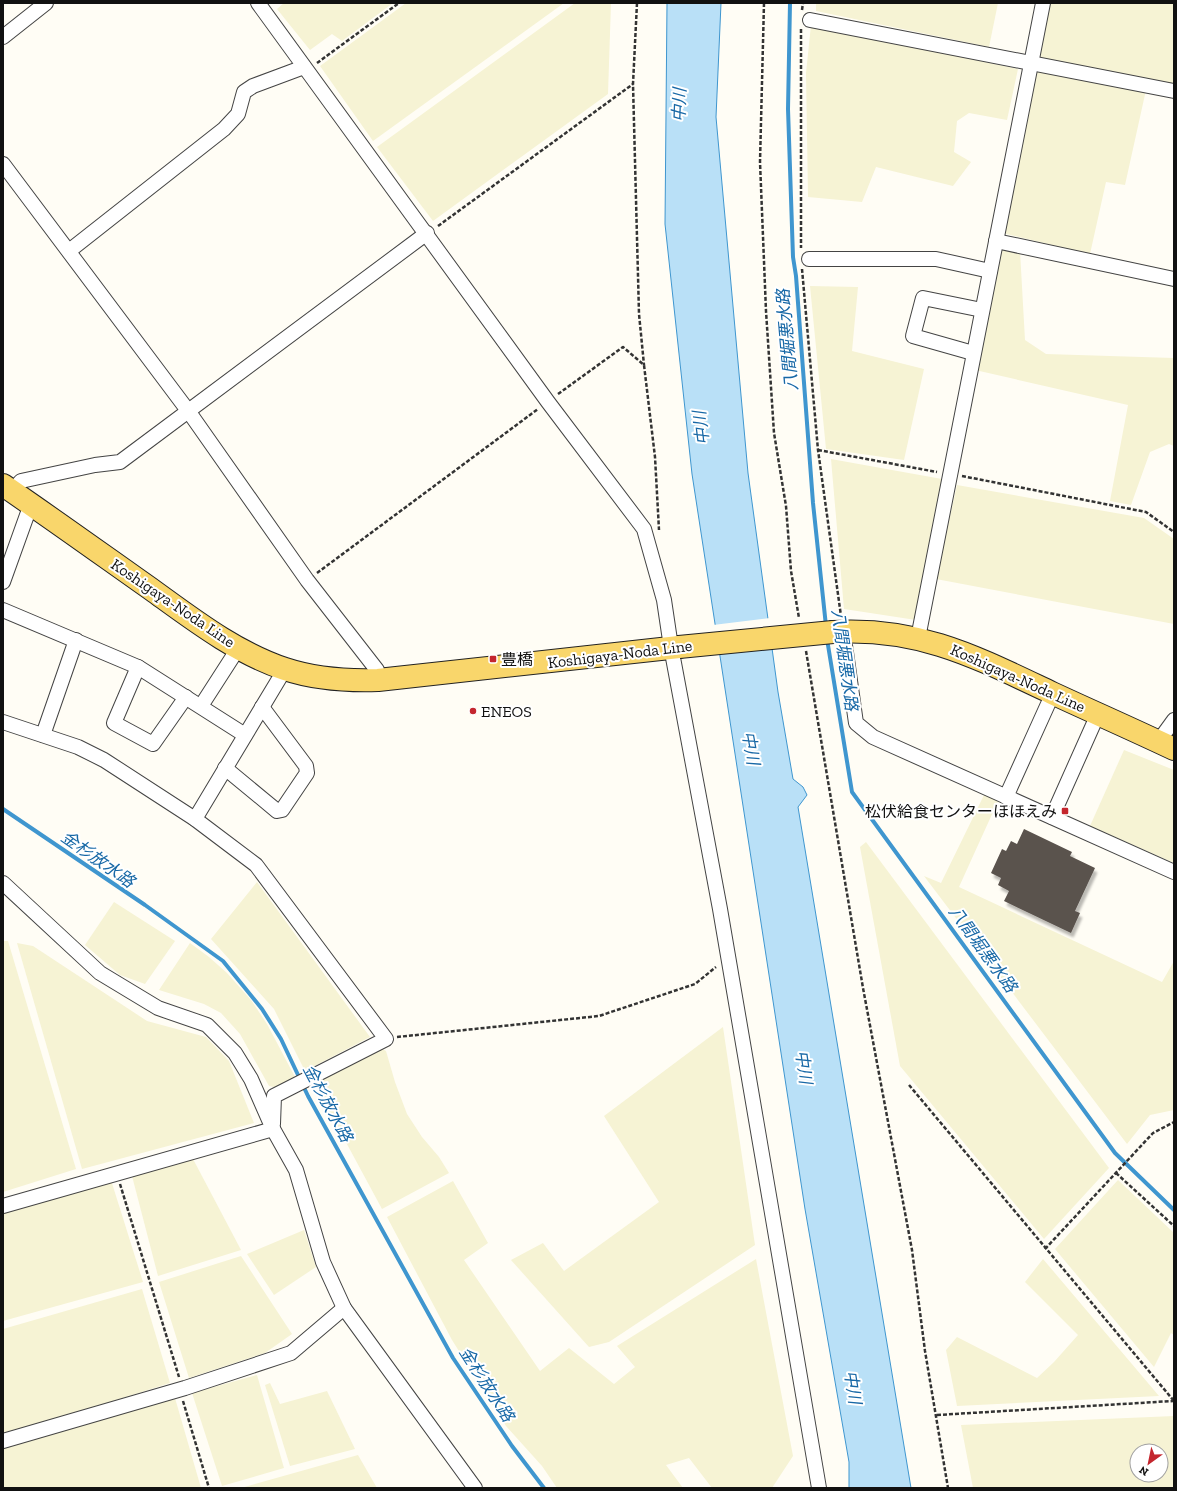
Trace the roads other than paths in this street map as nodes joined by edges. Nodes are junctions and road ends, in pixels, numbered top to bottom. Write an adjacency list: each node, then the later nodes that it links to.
1 (46, 3): 5 (street)
2 (258, 3): 7 (street)
3 (1043, 3): 6 (street)
4 (804, 21): 6 (street)
5 (3, 37)
6 (1031, 62): 8 (street); 11 (street)
7 (305, 69): 10 (street); 12 (street)
8 (1174, 91)
9 (3, 164): 12 (street)
10 (427, 233): 18 (street); 26 (street)
11 (996, 241): 14 (street); 15 (street)
12 (69, 251): 18 (street)
13 (804, 259): 14 (street)
14 (990, 271): 16 (street)
15 (1174, 279)
16 (982, 310): 17 (street); 17 (street)
17 (973, 353): 24 (street)
18 (189, 412): 19 (street); 30 (street)
19 (7, 488): 20 (main road, Koshigaya-Noda Line)
20 (31, 504): 21 (street); 27 (main road, Koshigaya-Noda Line)
21 (3, 582)
22 (3, 610): 25 (street)
23 (838, 631): 24 (main road, Koshigaya-Noda Line); 26 (main road, Koshigaya-Noda Line, bridge); 42 (street)
24 (918, 638): 31 (main road, Koshigaya-Noda Line)
25 (76, 640): 28 (street); 39 (street)
26 (675, 647): 30 (main road, Koshigaya-Noda Line); 52 (street)
27 (239, 648): 29 (main road, Koshigaya-Noda Line); 33 (street)
28 (138, 667): 32 (street); 32 (street)
29 (285, 669): 30 (main road, Koshigaya-Noda Line); 34 (street)
30 (378, 680)
31 (1053, 693): 35 (main road, Koshigaya-Noda Line); 42 (street)
32 (186, 697): 33 (street)
33 (201, 706): 38 (street)
34 (262, 707): 38 (street); 41 (street)
35 (1098, 714): 40 (main road, Koshigaya-Noda Line); 43 (street)
36 (1174, 720): 40 (street)
37 (3, 722): 39 (street)
38 (245, 735): 41 (street)
39 (43, 736): 44 (street)
40 (1166, 745)
41 (225, 768): 44 (street)
42 (1006, 797): 43 (street)
43 (1052, 817): 45 (street)
44 (195, 819): 47 (street)
45 (1174, 872)
46 (3, 884): 47 (street)
47 (273, 1129): 48 (street); 49 (street)
48 (3, 1206)
49 (344, 1308): 50 (street); 51 (street)
50 (3, 1440)
51 (475, 1488)
52 (819, 1488)

